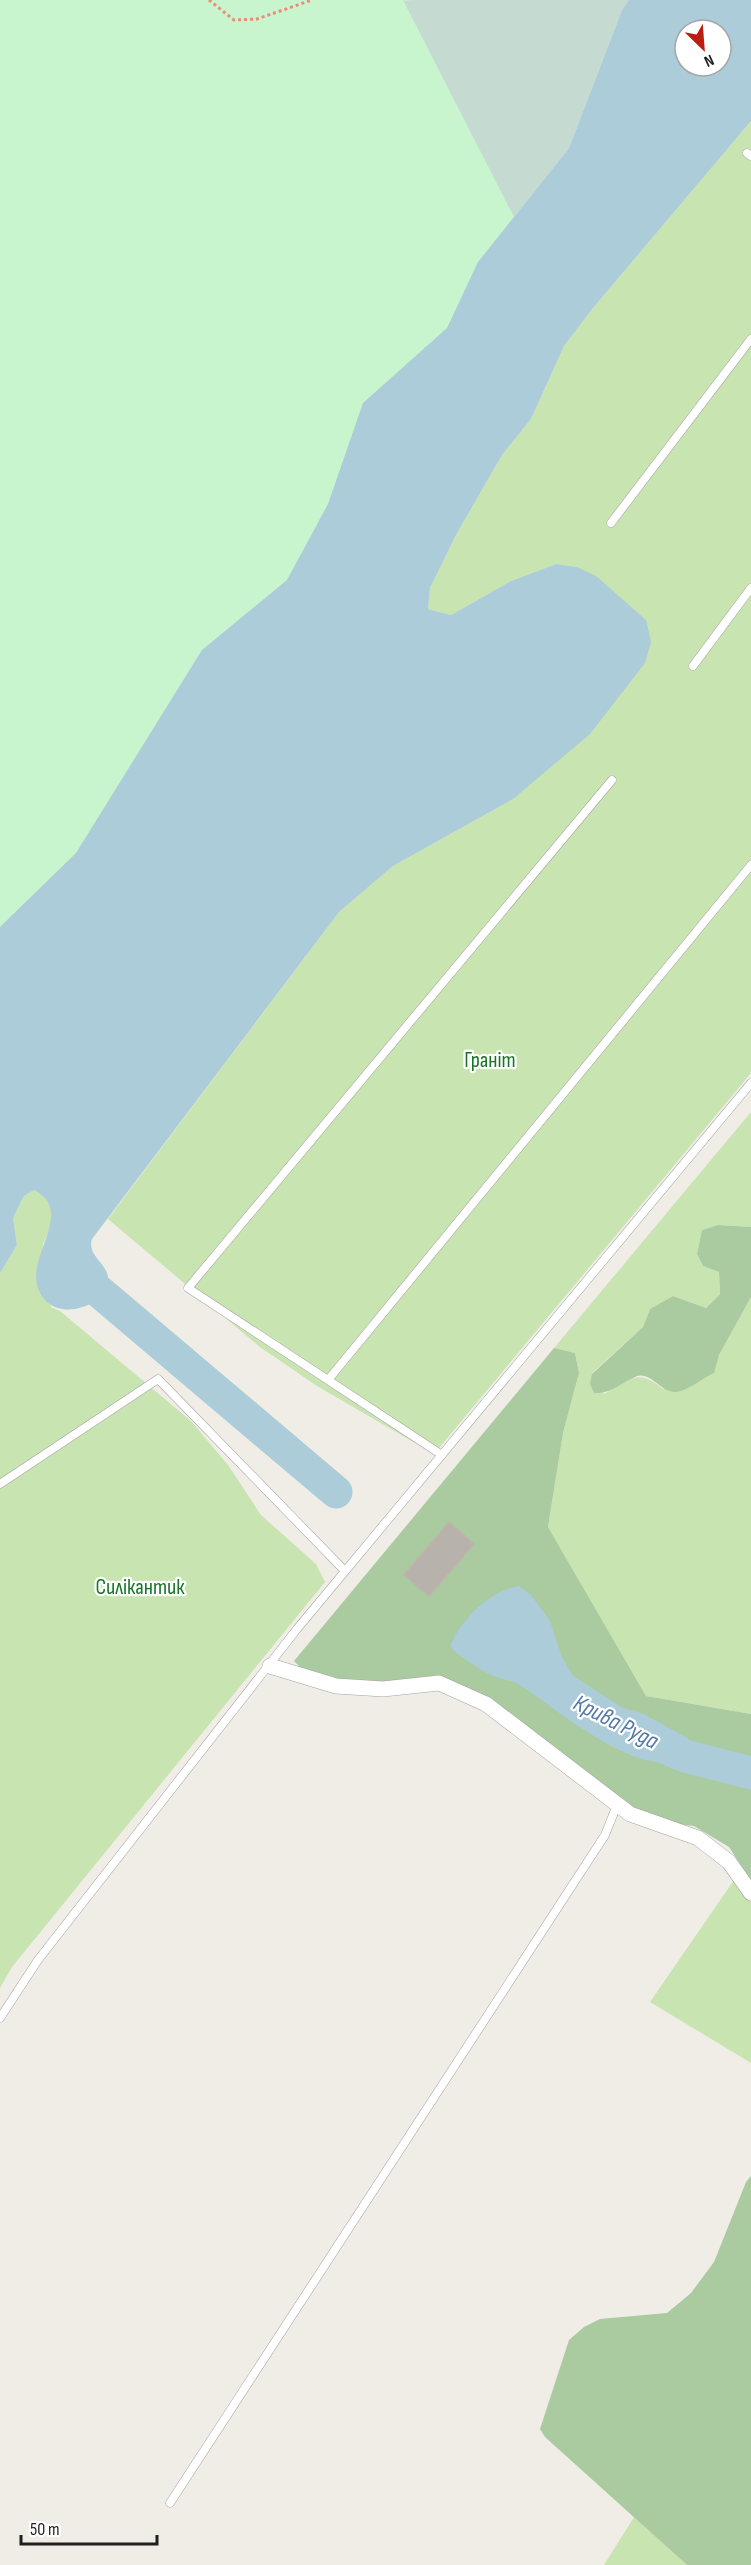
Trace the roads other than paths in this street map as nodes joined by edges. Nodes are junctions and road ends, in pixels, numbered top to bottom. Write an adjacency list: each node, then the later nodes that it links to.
1 (751, 339): 2 (lane)
2 (611, 523)
3 (751, 588): 4 (lane)
4 (693, 666)
5 (612, 780): 8 (lane)
6 (751, 865): 8 (lane)
7 (751, 1083): 9 (lane)
8 (328, 1380): 9 (lane)
9 (442, 1455): 11 (lane)
10 (0, 1484): 11 (lane)
11 (345, 1571): 12 (lane)
12 (270, 1665): 13 (street); 15 (lane)
13 (617, 1804): 14 (street); 16 (lane)
14 (751, 1893)
15 (0, 2018)
16 (171, 2503)

